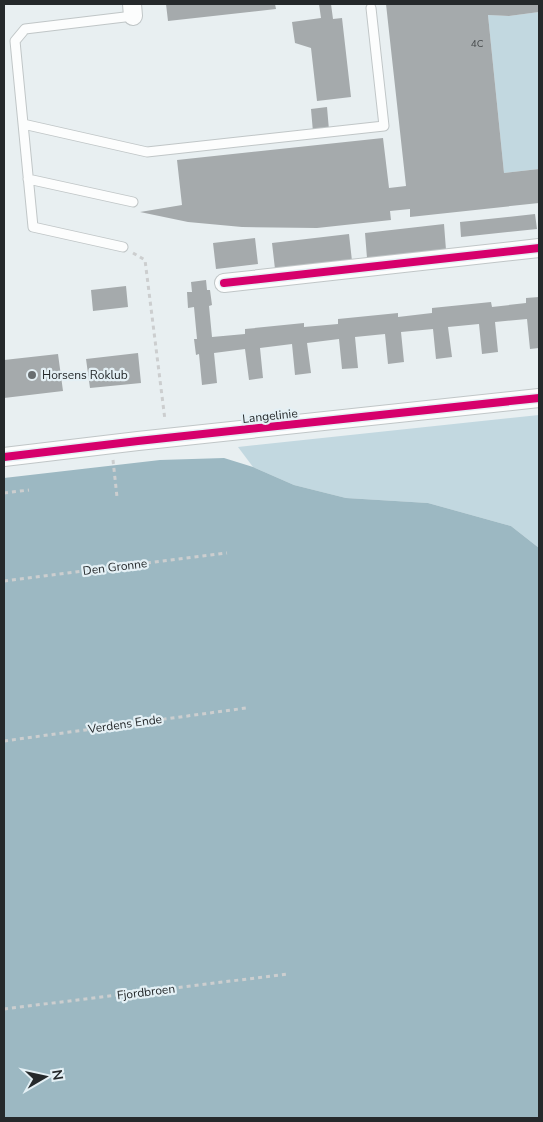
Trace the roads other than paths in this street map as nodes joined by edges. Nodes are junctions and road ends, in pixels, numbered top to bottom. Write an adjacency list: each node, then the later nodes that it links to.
1 (371, 8): 3 (lane)
2 (132, 10): 3 (lane)
3 (23, 124): 4 (lane)
4 (28, 179): 5 (lane); 6 (lane)
5 (133, 202)
6 (123, 247)
7 (539, 248): 8 (street)
8 (224, 284)
9 (539, 398): 10 (street, Langelinie)
10 (4, 457)

